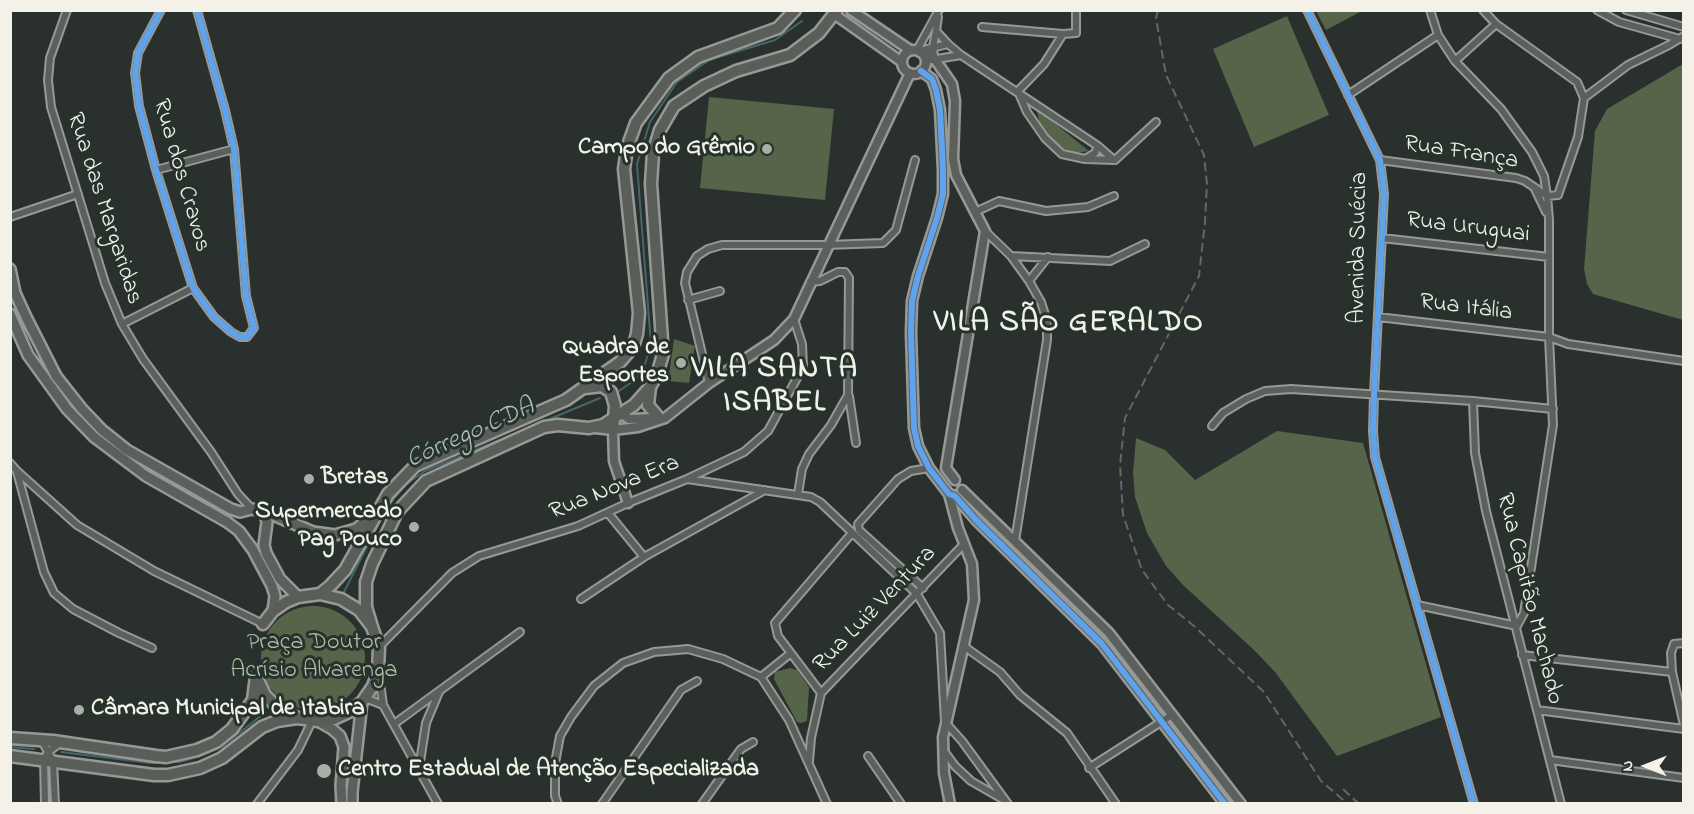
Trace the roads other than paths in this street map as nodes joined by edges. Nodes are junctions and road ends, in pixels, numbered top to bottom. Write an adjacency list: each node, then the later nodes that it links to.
1 (67, 10): 42 (street, Rua das Margaridas)
2 (161, 10): 40 (street, Rua dos Cravos)
3 (197, 10): 35 (street)
4 (795, 10): 69 (main road)
5 (851, 10): 23 (street)
6 (1076, 10): 18 (street)
7 (1306, 10): 31 (street, Avenida Suécia)
8 (1430, 10): 19 (street)
9 (1483, 10): 14 (street)
10 (1597, 10): 20 (street)
11 (1626, 10): 16 (street)
12 (833, 12): 27 (street); 68 (main road)
13 (939, 12): 17 (street); 23 (street)
14 (1496, 24): 26 (street); 32 (street)
15 (982, 27): 18 (street)
16 (1683, 27)
17 (936, 30): 21 (street); 22 (street)
18 (1063, 34): 30 (street)
19 (1438, 35): 26 (street); 31 (street)
20 (1682, 37): 32 (street)
21 (948, 44): 22 (street); 24 (street)
22 (933, 47): 23 (street); 25 (street)
23 (916, 51): 25 (street); 27 (street)
24 (961, 55): 25 (street); 30 (street)
25 (930, 60): 28 (street); 45 (street)
26 (1455, 61): 44 (street)
27 (902, 62): 29 (street)
28 (921, 71): 29 (street); 81 (street)
29 (910, 73): 51 (street)
30 (1018, 91): 34 (street); 36 (street)
31 (1348, 95): 39 (street, Avenida Suécia)
32 (1584, 98): 44 (street)
33 (1156, 122): 38 (street)
34 (1098, 146): 36 (street); 38 (street)
35 (234, 149): 40 (street); 58 (street, Rua dos Cravos)
36 (1085, 159): 38 (street)
37 (915, 160): 51 (street)
38 (1114, 160)
39 (1380, 160): 41 (street, Rua França); 49 (street, Avenida Suécia)
40 (156, 170): 58 (street, Rua dos Cravos)
41 (1535, 188): 44 (street, Rua França); 47 (street, Rua França)
42 (78, 194): 46 (street); 64 (street, Rua das Margaridas)
43 (1114, 196): 45 (street)
44 (1547, 196): 47 (street)
45 (975, 212): 48 (street)
46 (10, 217)
47 (1549, 219): 54 (street)
48 (985, 231): 52 (street); 82 (street)
49 (1383, 238): 54 (street, Rua Uruguai); 62 (street, Avenida Suécia)
50 (1145, 244): 53 (street)
51 (827, 246): 57 (street); 60 (street)
52 (1011, 256): 53 (street); 56 (street)
53 (1048, 257): 56 (street)
54 (1549, 257): 65 (street)
55 (10, 269): 73 (main road)
56 (1029, 281): 98 (street)
57 (810, 282): 63 (street); 71 (street)
58 (193, 288): 64 (street)
59 (720, 291): 60 (street)
60 (688, 300): 67 (street)
61 (10, 314): 75 (main road)
62 (1378, 317): 65 (street, Rua Itália); 70 (street, Avenida Suécia)
63 (794, 319): 67 (street); 84 (street, Rua Nova Era)
64 (122, 324): 90 (street, Rua das Margaridas)
65 (1549, 337): 66 (street, Rua Itália); 74 (street)
66 (1683, 361)
67 (709, 383): 77 (street)
68 (650, 387): 76 (main road); 77 (main road)
69 (585, 388): 76 (main road); 93 (main road)
70 (1374, 394): 72 (street); 78 (street); 105 (street, Avenida Suécia)
71 (848, 395): 79 (street); 88 (street)
72 (1473, 401): 74 (street); 108 (street, Rua Capitão Machado)
73 (82, 409): 75 (main road); 90 (main road)
74 (1553, 409): 108 (street)
75 (74, 416): 96 (main road)
76 (616, 417): 77 (street); 77 (street); 89 (street); 109 (main road)
77 (662, 418)
78 (1212, 426)
79 (856, 443)
80 (10, 463): 83 (street)
81 (929, 468): 82 (street); 87 (street); 101 (street)
82 (946, 468): 85 (street)
83 (14, 471): 107 (street); 114 (street)
84 (687, 479): 86 (street); 89 (street, Rua Nova Era)
85 (955, 480): 87 (street); 87 (street)
86 (766, 490): 88 (street); 100 (street)
87 (953, 493): 94 (street); 95 (street); 98 (street)
88 (798, 494): 97 (street)
89 (628, 503): 92 (street, Rua Nova Era)
90 (245, 511): 91 (main road); 96 (main road)
91 (264, 511): 93 (main road); 103 (main road)
92 (608, 513): 100 (street); 112 (street, Rua Nova Era)
93 (374, 515): 102 (main road)
94 (976, 520): 95 (street); 130 (street)
95 (958, 528): 99 (street)
96 (240, 531): 106 (main road)
97 (852, 533): 101 (street); 115 (street)
98 (1016, 542): 126 (street)
99 (964, 544): 101 (street, Rua Luiz Ventura); 113 (street)
100 (644, 557): 104 (street)
101 (920, 591): 122 (street, Rua Luiz Ventura); 129 (street)
102 (320, 594): 103 (main road); 109 (main road)
103 (298, 597): 106 (main road)
104 (581, 599)
105 (1417, 605): 108 (street); 171 (street, Avenida Suécia)
106 (273, 611): 107 (main road)
107 (263, 624)
108 (1517, 626): 116 (street, Rua Capitão Machado)
109 (372, 627): 112 (main road)
110 (520, 632): 121 (street)
111 (1683, 643): 118 (street)
112 (379, 647): 117 (main road)
113 (965, 647): 129 (street); 148 (street)
114 (152, 648)
115 (791, 653): 119 (street); 122 (street)
116 (1522, 655): 118 (street); 125 (street, Rua Capitão Machado)
117 (378, 671): 123 (main road); 124 (street)
118 (1672, 672): 132 (street)
119 (761, 677): 134 (street); 162 (street)
120 (697, 681): 163 (street)
121 (440, 691): 131 (street); 153 (street)
122 (821, 693): 137 (street, Rua Luiz Ventura)
123 (363, 700): 124 (street); 128 (main road); 159 (main road)
124 (383, 705): 131 (street)
125 (1537, 710): 132 (street); 145 (street, Rua Capitão Machado)
126 (1172, 715): 130 (street); 170 (street)
127 (298, 718): 128 (main road); 139 (main road); 144 (main road)
128 (315, 721): 157 (street); 158 (main road)
129 (945, 722): 133 (street); 135 (street)
130 (1162, 723): 148 (street); 169 (street)
131 (394, 724): 153 (street)
132 (1683, 727)
133 (956, 733): 135 (street); 149 (street)
134 (796, 736): 137 (street); 146 (street)
135 (943, 737): 141 (street)
136 (10, 738): 138 (main road)
137 (811, 738): 146 (street, Rua Luiz Ventura)
138 (42, 740): 139 (main road); 144 (street)
139 (60, 742): 144 (street)
140 (753, 742): 164 (street)
141 (944, 751): 147 (street); 150 (street)
142 (10, 756): 144 (main road)
143 (868, 756): 166 (street)
144 (48, 757): 155 (street); 156 (street)
145 (1550, 760): 151 (street); 172 (street, Rua Capitão Machado)
146 (809, 762): 165 (street)
147 (955, 766): 150 (street); 152 (street)
148 (1089, 768): 168 (street)
149 (985, 772): 152 (street); 154 (street)
150 (944, 773): 167 (street)
151 (1683, 778)
152 (971, 781): 154 (street)
153 (426, 782): 160 (street); 161 (street)
154 (1007, 803)
155 (45, 804)
156 (55, 804)
157 (257, 804)
158 (342, 804)
159 (352, 804)
160 (438, 804)
161 (444, 804)
162 (558, 804)
163 (602, 804)
164 (702, 804)
165 (827, 804)
166 (901, 804)
167 (950, 804)
168 (1116, 804)
169 (1225, 804)
170 (1241, 804)
171 (1474, 804)
172 (1561, 804)

